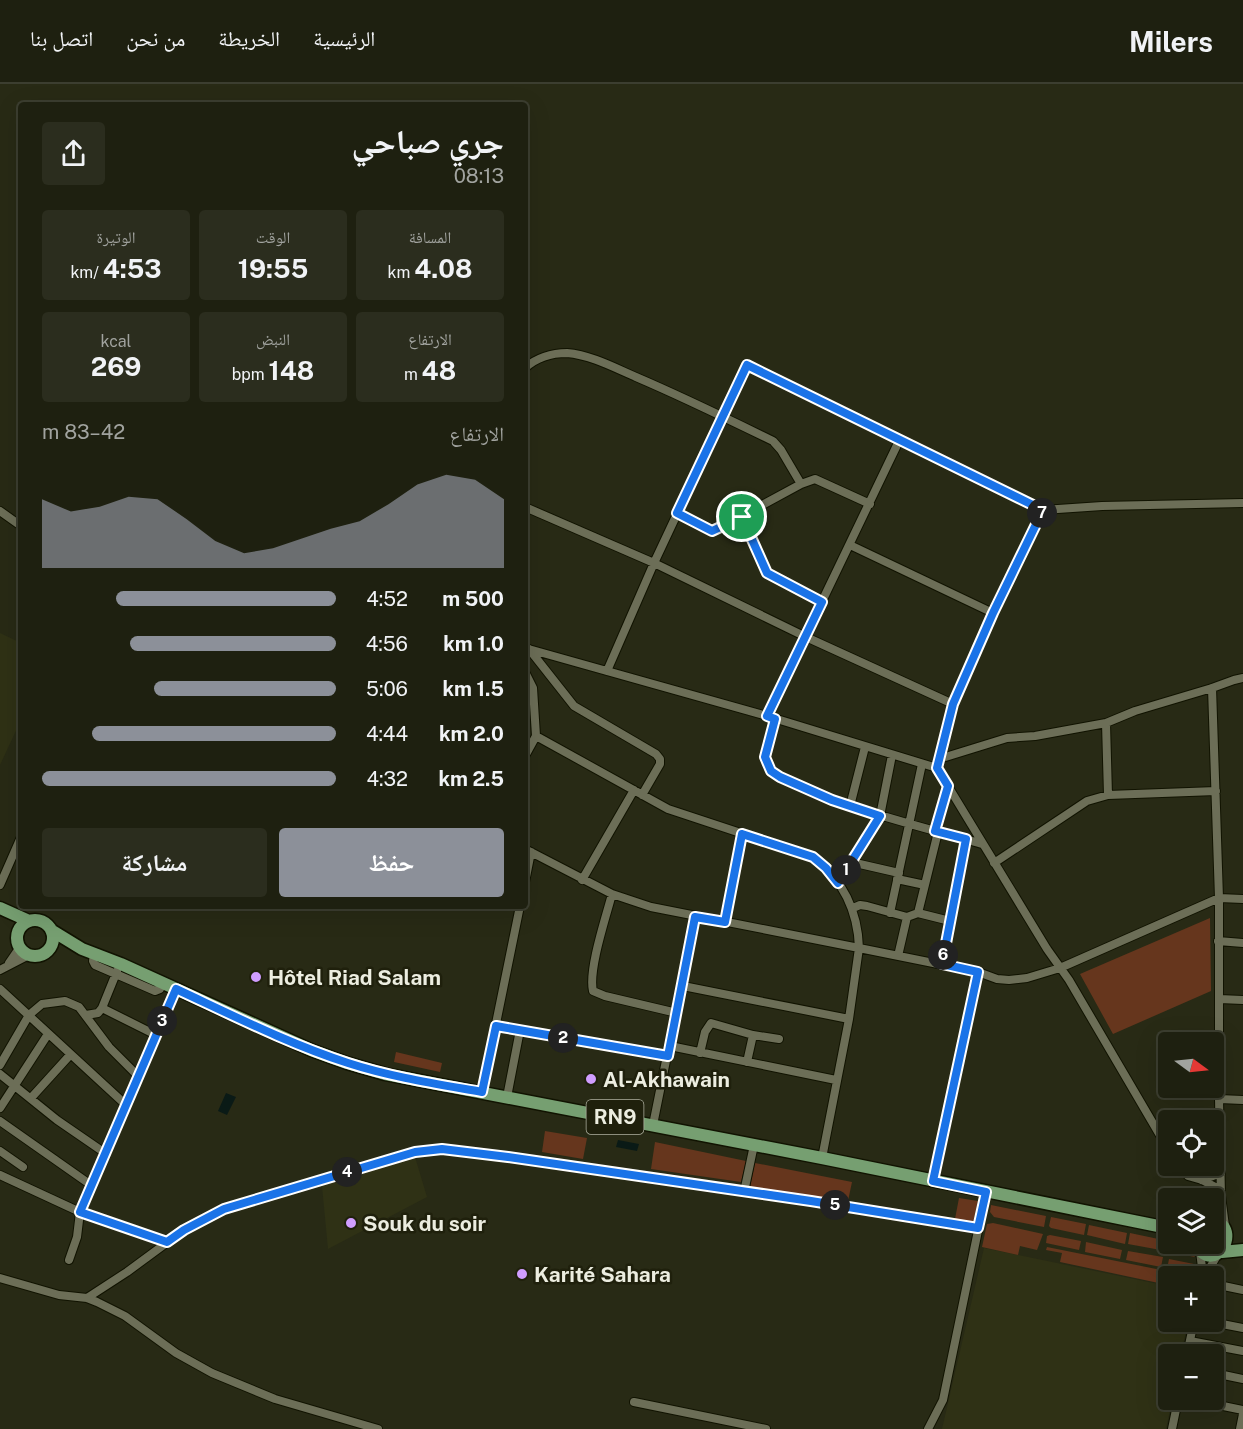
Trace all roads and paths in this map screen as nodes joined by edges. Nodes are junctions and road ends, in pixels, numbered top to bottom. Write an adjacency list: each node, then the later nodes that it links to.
1 (528, 365): 2 (street)
2 (722, 416): 3 (street); 4 (street); 10 (street)
3 (899, 441): 6 (street); 8 (street)
4 (801, 484): 6 (street); 11 (street)
5 (1243, 503): 8 (street)
6 (870, 504): 13 (street)
7 (528, 508): 14 (street)
8 (1043, 510): 16 (street)
9 (0, 511): 12 (street)
10 (677, 513): 11 (street); 14 (street)
11 (742, 517): 15 (street)
12 (18, 524)
13 (850, 544): 15 (street); 16 (street)
14 (654, 563): 17 (street); 20 (street)
15 (822, 602): 17 (street)
16 (993, 613): 24 (street)
17 (806, 637): 24 (street); 25 (street)
18 (528, 649): 20 (street)
19 (528, 650): 37 (street)
20 (607, 671): 25 (street)
21 (528, 678): 27 (street)
22 (1243, 678): 23 (street)
23 (1212, 688): 26 (street); 36 (street)
24 (953, 704): 31 (street)
25 (771, 718): 28 (street); 39 (street)
26 (1106, 723): 31 (street); 38 (street)
27 (536, 736): 29 (street); 35 (street)
28 (865, 747): 30 (street); 39 (street)
29 (528, 751)
30 (892, 755): 32 (street); 40 (street)
31 (939, 759): 33 (street)
32 (922, 764): 33 (street); 41 (street)
33 (937, 768): 34 (street)
34 (948, 786): 42 (street); 46 (street)
35 (633, 790): 37 (street); 51 (street)
36 (1216, 791): 38 (street); 56 (street)
37 (642, 795): 43 (street)
38 (1108, 795): 49 (street)
39 (850, 806): 40 (street)
40 (880, 816): 41 (street); 48 (street)
41 (909, 824): 42 (street); 50 (street)
42 (937, 831): 44 (street); 54 (street)
43 (742, 834): 52 (street); 67 (street)
44 (966, 839): 46 (street); 66 (street)
45 (18, 844): 53 (street)
46 (982, 844): 49 (street)
47 (528, 850): 51 (street)
48 (851, 862): 50 (street); 52 (street)
49 (994, 863): 79 (street)
50 (898, 876): 54 (street); 61 (street)
51 (582, 880): 55 (street)
52 (838, 883): 58 (street)
53 (0, 885)
54 (925, 885): 62 (street)
55 (612, 894): 63 (street); 88 (street)
56 (1219, 898): 57 (street); 70 (street); 79 (street)
57 (1243, 900)
58 (853, 908): 61 (street); 72 (street)
59 (519, 909): 92 (street)
60 (0, 910): 65 (main road, RN9); 69 (main road, RN9)
61 (890, 913): 64 (street)
62 (918, 913): 64 (street); 66 (street)
63 (695, 917): 67 (street); 82 (street)
64 (907, 917): 76 (street)
65 (29, 921): 68 (main road, RN9); 69 (main road)
66 (950, 921): 77 (street)
67 (725, 922): 72 (street)
68 (51, 930): 73 (main road); 74 (main road, RN9)
69 (18, 933): 75 (main road)
70 (1218, 941): 71 (street); 85 (street)
71 (1243, 943)
72 (859, 948): 76 (street); 91 (street)
73 (49, 949): 74 (main road, RN9); 75 (main road, RN9)
74 (82, 949): 80 (main road, RN9)
75 (25, 951): 78 (street); 78 (street)
76 (898, 956): 77 (street)
77 (942, 964): 81 (street)
78 (4, 968)
79 (1060, 968): 81 (street); 118 (street)
80 (118, 969): 84 (main road, RN9); 87 (street)
81 (978, 972): 128 (street)
82 (683, 986): 88 (street); 91 (street)
83 (0, 988): 89 (street)
84 (176, 989): 95 (street); 108 (main road, RN9)
85 (1219, 999): 86 (street); 111 (street)
86 (1243, 1000)
87 (102, 1008): 90 (street); 95 (street)
88 (677, 1013): 98 (street)
89 (29, 1015): 90 (street); 94 (street); 103 (street)
90 (86, 1015): 105 (street)
91 (849, 1019): 106 (street)
92 (496, 1026): 93 (street); 108 (street)
93 (520, 1030): 101 (street); 109 (street)
94 (48, 1034): 100 (street); 107 (street)
95 (156, 1035): 105 (street)
96 (753, 1035): 97 (street); 99 (street); 102 (street)
97 (779, 1039)
98 (670, 1046): 99 (street); 101 (street)
99 (699, 1053): 102 (street)
100 (70, 1055): 110 (street); 113 (street)
101 (668, 1056): 117 (street)
102 (747, 1062): 106 (street)
103 (0, 1065)
104 (0, 1074): 107 (street)
105 (138, 1076): 113 (street)
106 (836, 1080): 122 (street)
107 (16, 1085): 110 (street); 114 (street)
108 (482, 1092): 109 (main road, RN9)
109 (507, 1097): 117 (main road, RN9)
110 (31, 1098): 121 (street)
111 (1219, 1099): 112 (street); 115 (street)
112 (1243, 1100)
113 (126, 1105): 121 (street)
114 (0, 1108)
115 (1219, 1110)
116 (0, 1121): 129 (street)
117 (653, 1125): 119 (main road, RN9)
118 (1158, 1132)
119 (754, 1144): 122 (main road, RN9); 131 (street)
120 (0, 1151): 123 (street)
121 (105, 1153): 129 (street)
122 (822, 1158): 128 (main road, RN9)
123 (23, 1167)
124 (0, 1174): 133 (street)
125 (1188, 1176): 127 (street)
126 (1212, 1176): 127 (street)
127 (1202, 1179): 130 (street)
128 (933, 1181): 132 (main road, RN9)
129 (92, 1185): 133 (street)
130 (1214, 1188)
131 (744, 1192): 135 (street); 137 (street)
132 (986, 1192): 134 (main road, RN9); 135 (street)
133 (80, 1212): 137 (street); 141 (street)
134 (1158, 1226)
135 (978, 1228): 161 (street)
136 (1225, 1228): 138 (main road)
137 (167, 1242): 145 (street)
138 (1224, 1249)
139 (1243, 1250): 140 (main road)
140 (1224, 1252)
141 (69, 1260)
142 (0, 1278): 145 (street)
143 (1224, 1286): 144 (street)
144 (1243, 1290)
145 (87, 1298): 158 (street)
146 (1224, 1324): 147 (street)
147 (1243, 1328)
148 (1192, 1332): 149 (street)
149 (1190, 1341): 150 (street); 151 (street)
150 (1189, 1344)
151 (1243, 1351)
152 (1224, 1375): 153 (street)
153 (1243, 1379)
154 (634, 1402): 160 (street)
155 (1224, 1407): 157 (street)
156 (1176, 1410): 162 (street)
157 (1243, 1412): 163 (street)
158 (364, 1427): 159 (street)
159 (378, 1429)
160 (766, 1429)
161 (928, 1429)
162 (1172, 1429)
163 (1240, 1429)

